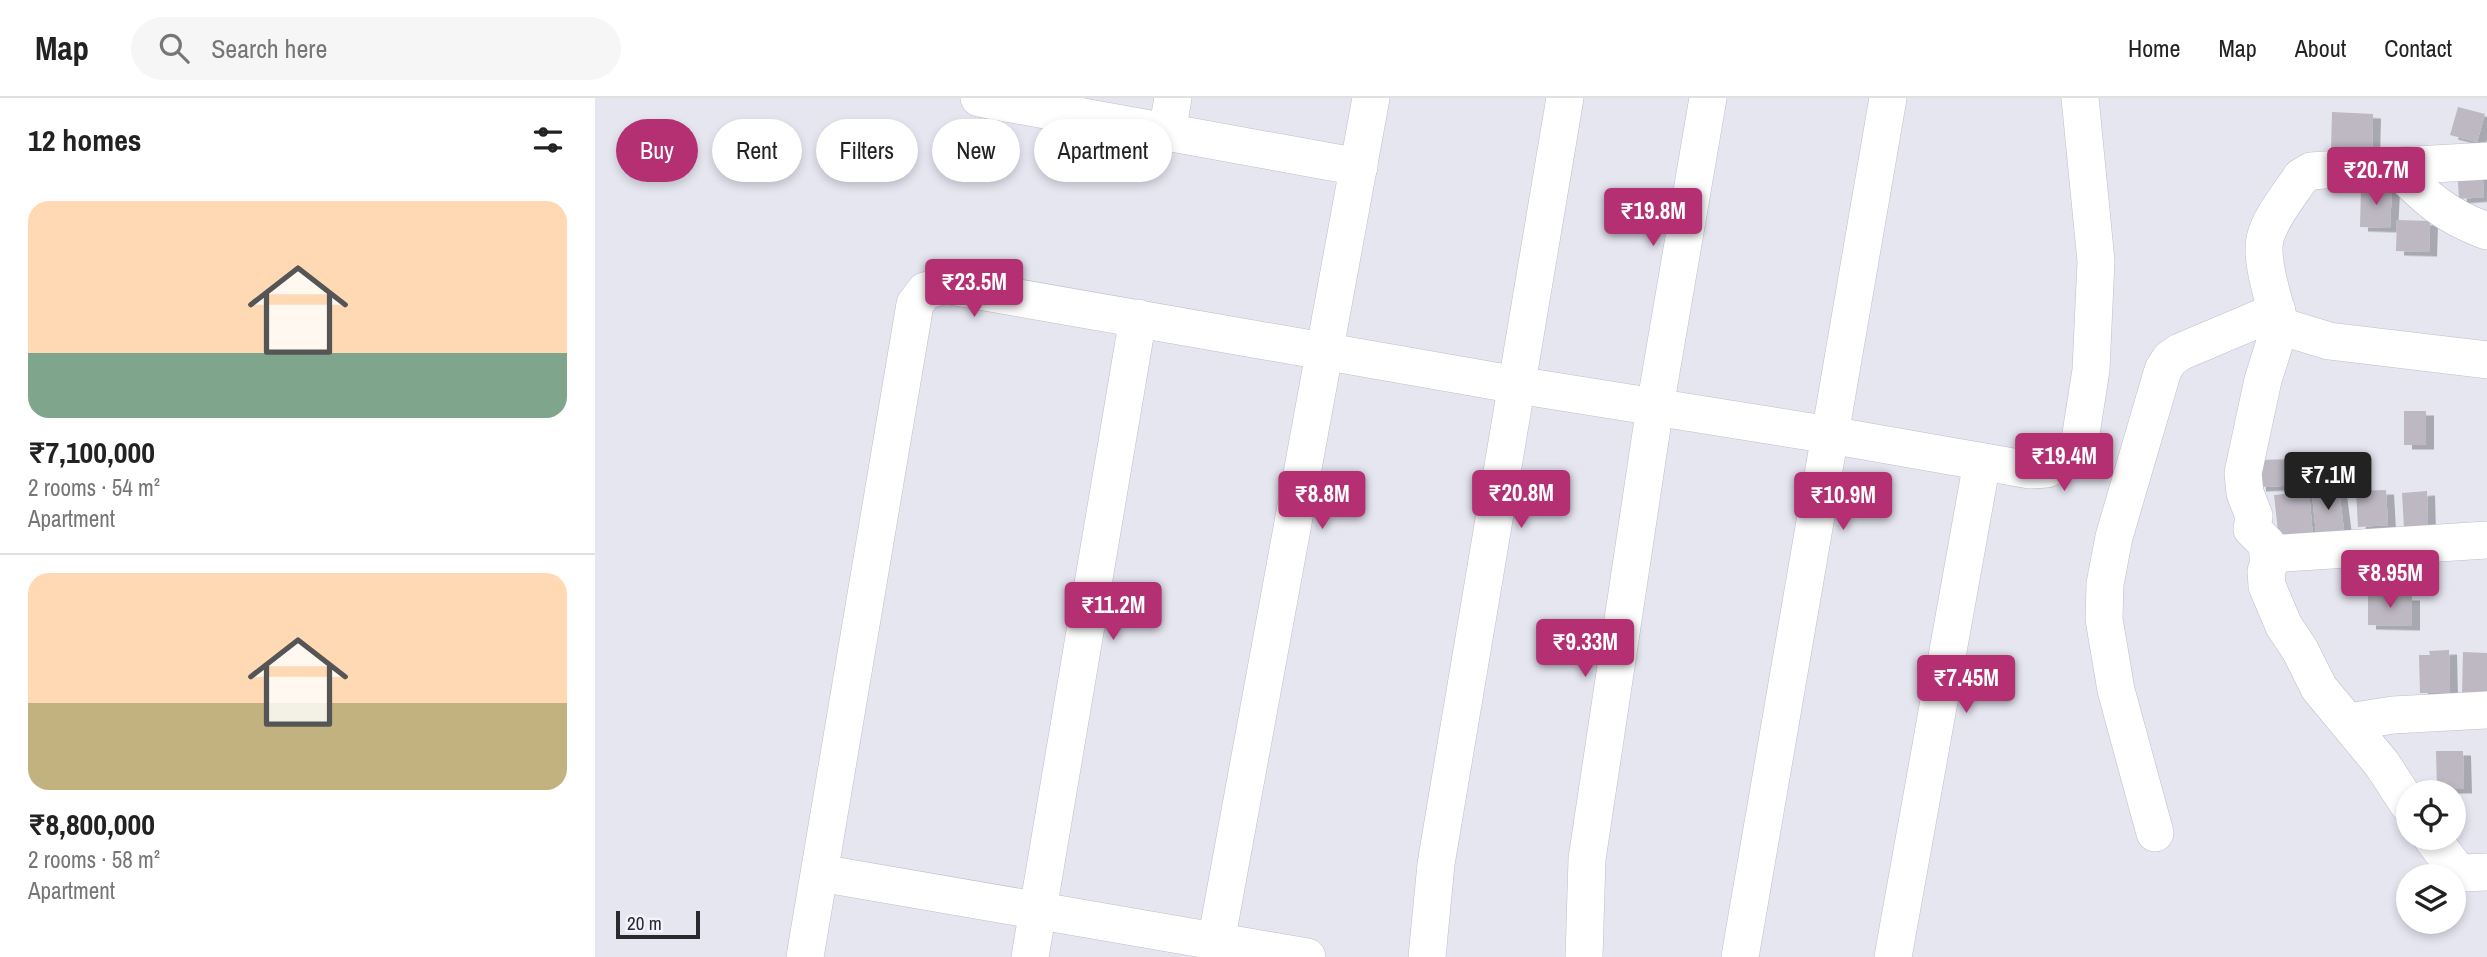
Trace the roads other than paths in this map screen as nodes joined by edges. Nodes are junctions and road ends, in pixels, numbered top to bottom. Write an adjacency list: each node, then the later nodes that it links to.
1 (982, 98): 7 (street)
2 (1371, 98): 9 (street)
3 (1565, 98): 16 (street)
4 (1708, 98): 17 (street)
5 (1888, 98): 18 (street)
6 (2080, 98): 19 (street)
7 (1170, 115): 9 (street)
8 (2487, 161): 10 (street)
9 (1359, 167): 14 (street)
10 (2396, 167): 11 (street); 13 (street)
11 (2487, 231)
12 (1138, 318): 14 (street); 28 (street); 29 (street)
13 (2279, 318): 15 (street); 21 (street); 25 (street)
14 (1325, 350): 16 (street); 30 (street)
15 (2487, 360)
16 (1517, 385): 17 (street); 34 (street)
17 (1655, 407): 18 (street); 35 (street)
18 (1830, 435): 19 (street); 36 (street)
19 (1982, 462): 37 (street)
20 (2487, 540): 21 (street)
21 (2269, 554): 23 (street)
22 (2487, 710): 23 (street)
23 (2349, 722): 24 (street)
24 (2396, 786)
25 (2155, 833)
26 (2441, 850): 27 (street)
27 (2487, 872)
28 (820, 873): 29 (street); 31 (street)
29 (1039, 911): 30 (street); 32 (street)
30 (1216, 950): 33 (street)
31 (805, 957)
32 (1030, 957)
33 (1307, 957)
34 (1427, 957)
35 (1584, 957)
36 (1740, 957)
37 (1893, 957)

